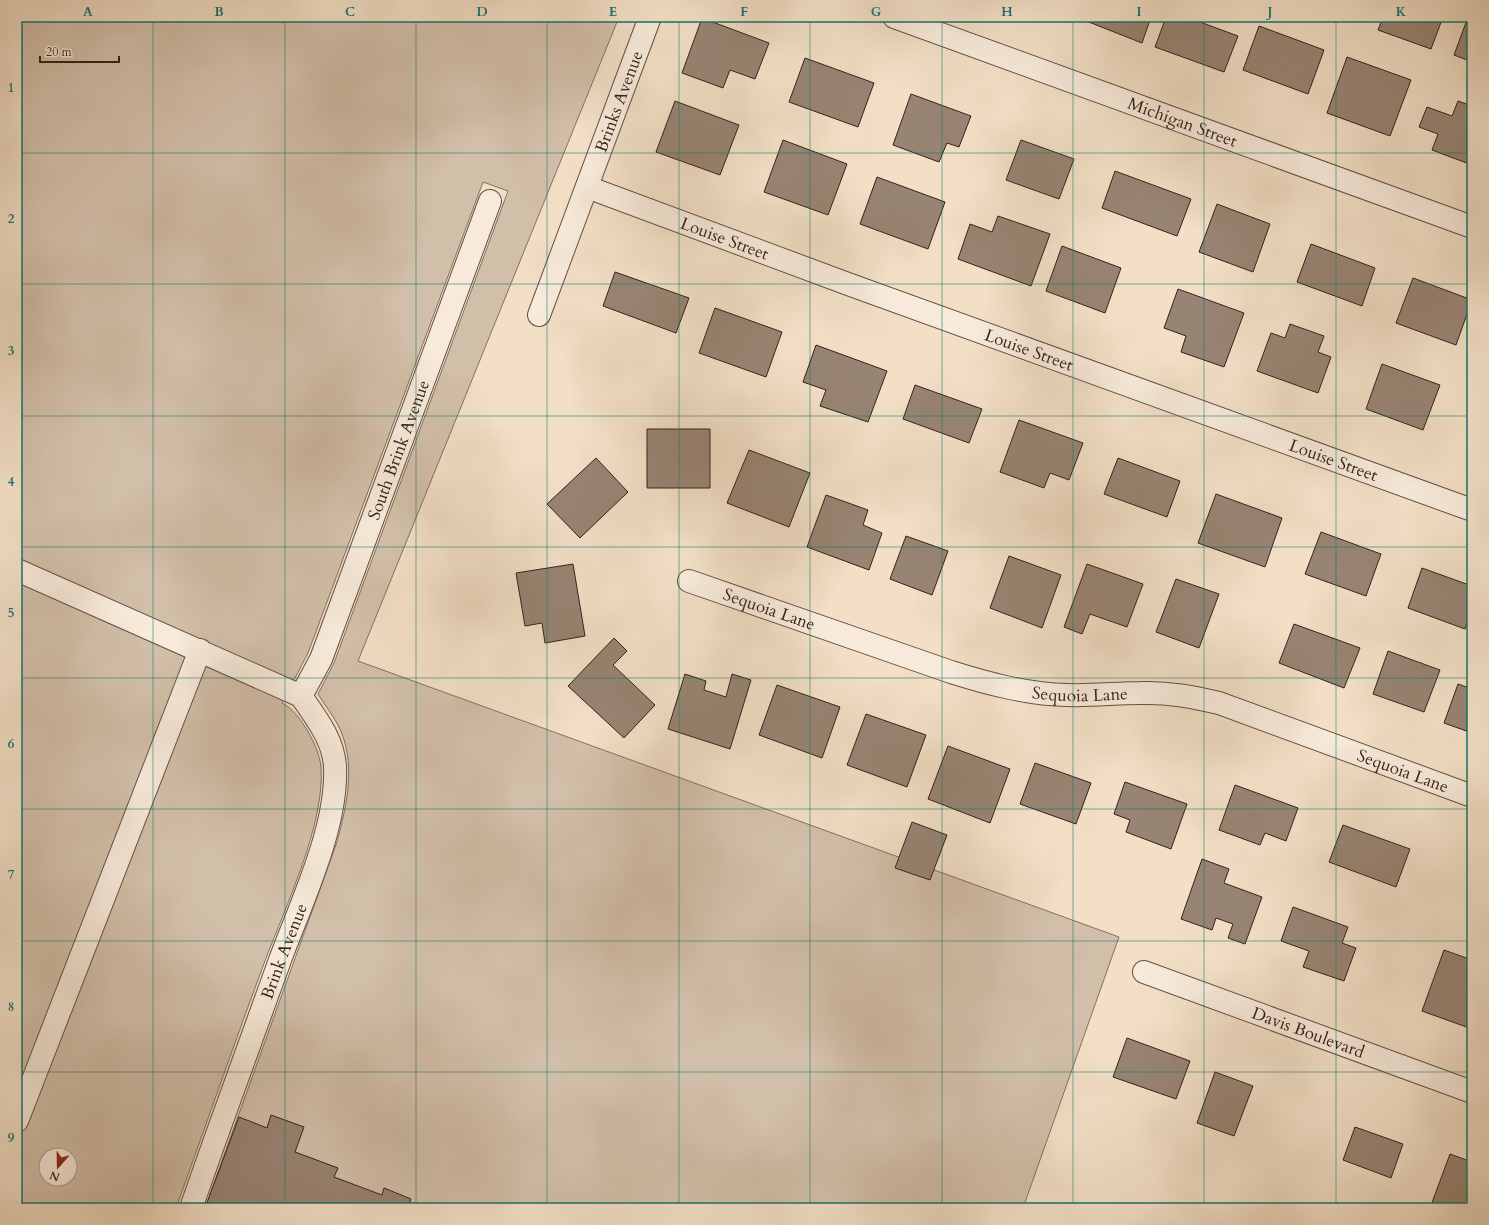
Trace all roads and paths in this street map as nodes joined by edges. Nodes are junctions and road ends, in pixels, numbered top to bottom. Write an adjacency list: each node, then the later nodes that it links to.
1 (650, 17): 3 (street, Brinks Avenue)
2 (894, 17): 5 (street, Michigan Street)
3 (587, 187): 6 (street); 7 (street, Louise Street)
4 (490, 201): 11 (street, South Brink Avenue)
5 (1472, 227)
6 (539, 315)
7 (1472, 510)
8 (17, 570): 10 (street)
9 (689, 581): 12 (street, Sequoia Lane)
10 (200, 650): 11 (street); 15 (street)
11 (301, 696): 16 (street, Brink Avenue)
12 (1472, 796)
13 (1144, 972): 14 (street, Davis Boulevard)
14 (1472, 1092)
15 (17, 1121)
16 (191, 1208)

